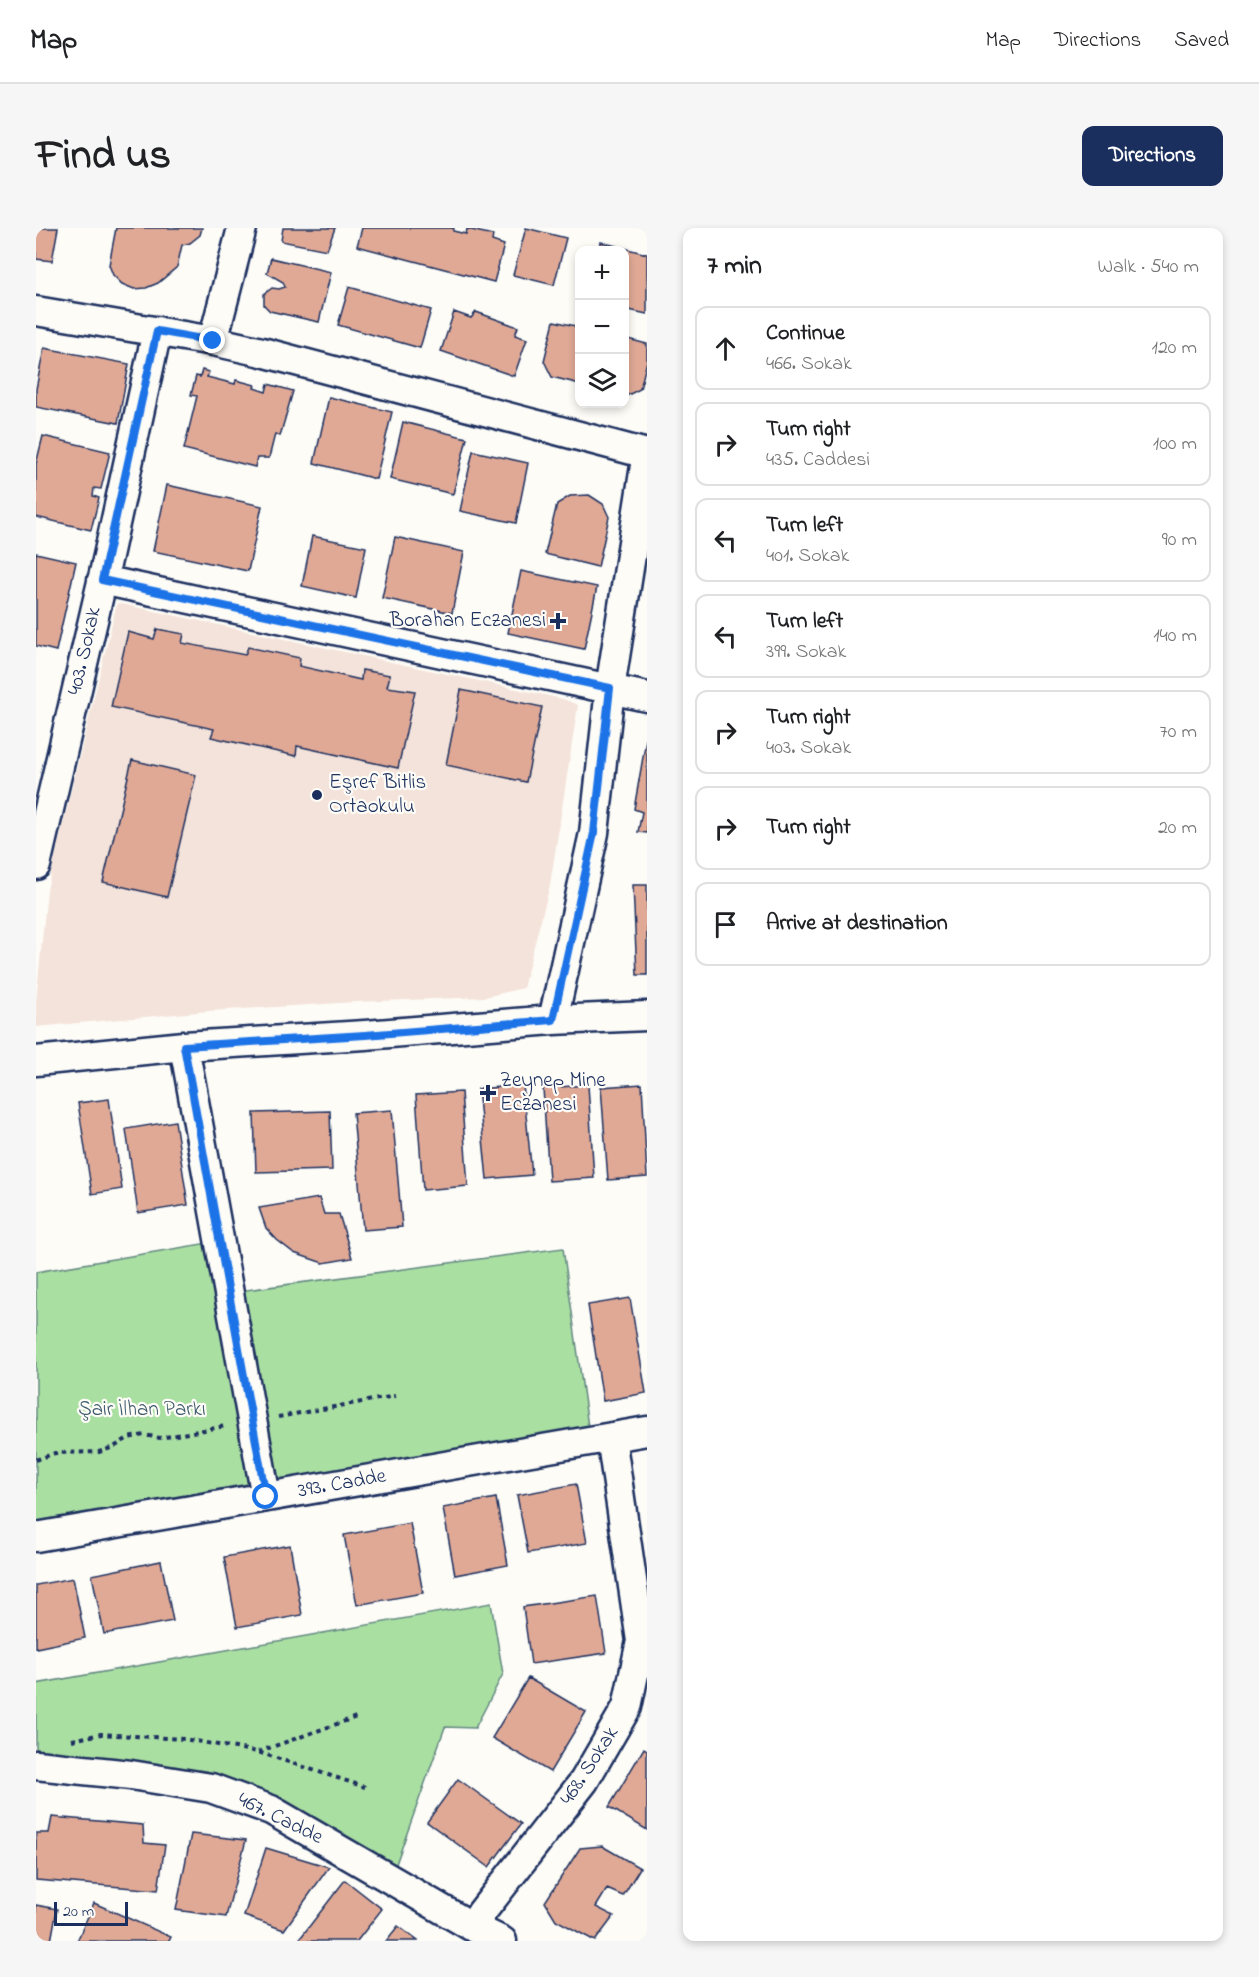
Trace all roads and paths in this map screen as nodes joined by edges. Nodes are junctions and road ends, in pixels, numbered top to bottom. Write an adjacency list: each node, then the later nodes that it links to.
1 (242, 228): 4 (street)
2 (36, 311): 3 (street)
3 (157, 331): 4 (street); 6 (street, 403. Sokak)
4 (213, 341): 5 (street)
5 (647, 454): 7 (street)
6 (102, 580): 7 (street); 9 (street, 403. Sokak)
7 (610, 688): 8 (street); 11 (street)
8 (647, 697)
9 (36, 865)
10 (647, 1016): 11 (street)
11 (553, 1020): 12 (street)
12 (184, 1046): 13 (street); 15 (street)
13 (36, 1061)
14 (395, 1396): 15 (path)
15 (252, 1422): 18 (path); 19 (street)
16 (647, 1431): 17 (street, 393. Cadde)
17 (611, 1437): 19 (street, 393. Cadde); 26 (street, 468. Sokak)
18 (36, 1460)
19 (266, 1497): 20 (street, 393. Cadde)
20 (36, 1537)
21 (359, 1716): 23 (path)
22 (71, 1741): 23 (path)
23 (258, 1752): 25 (path)
24 (36, 1765): 26 (street, 467. Cadde)
25 (365, 1787)
26 (471, 1926): 27 (street, 467. Cadde)
27 (502, 1941)

